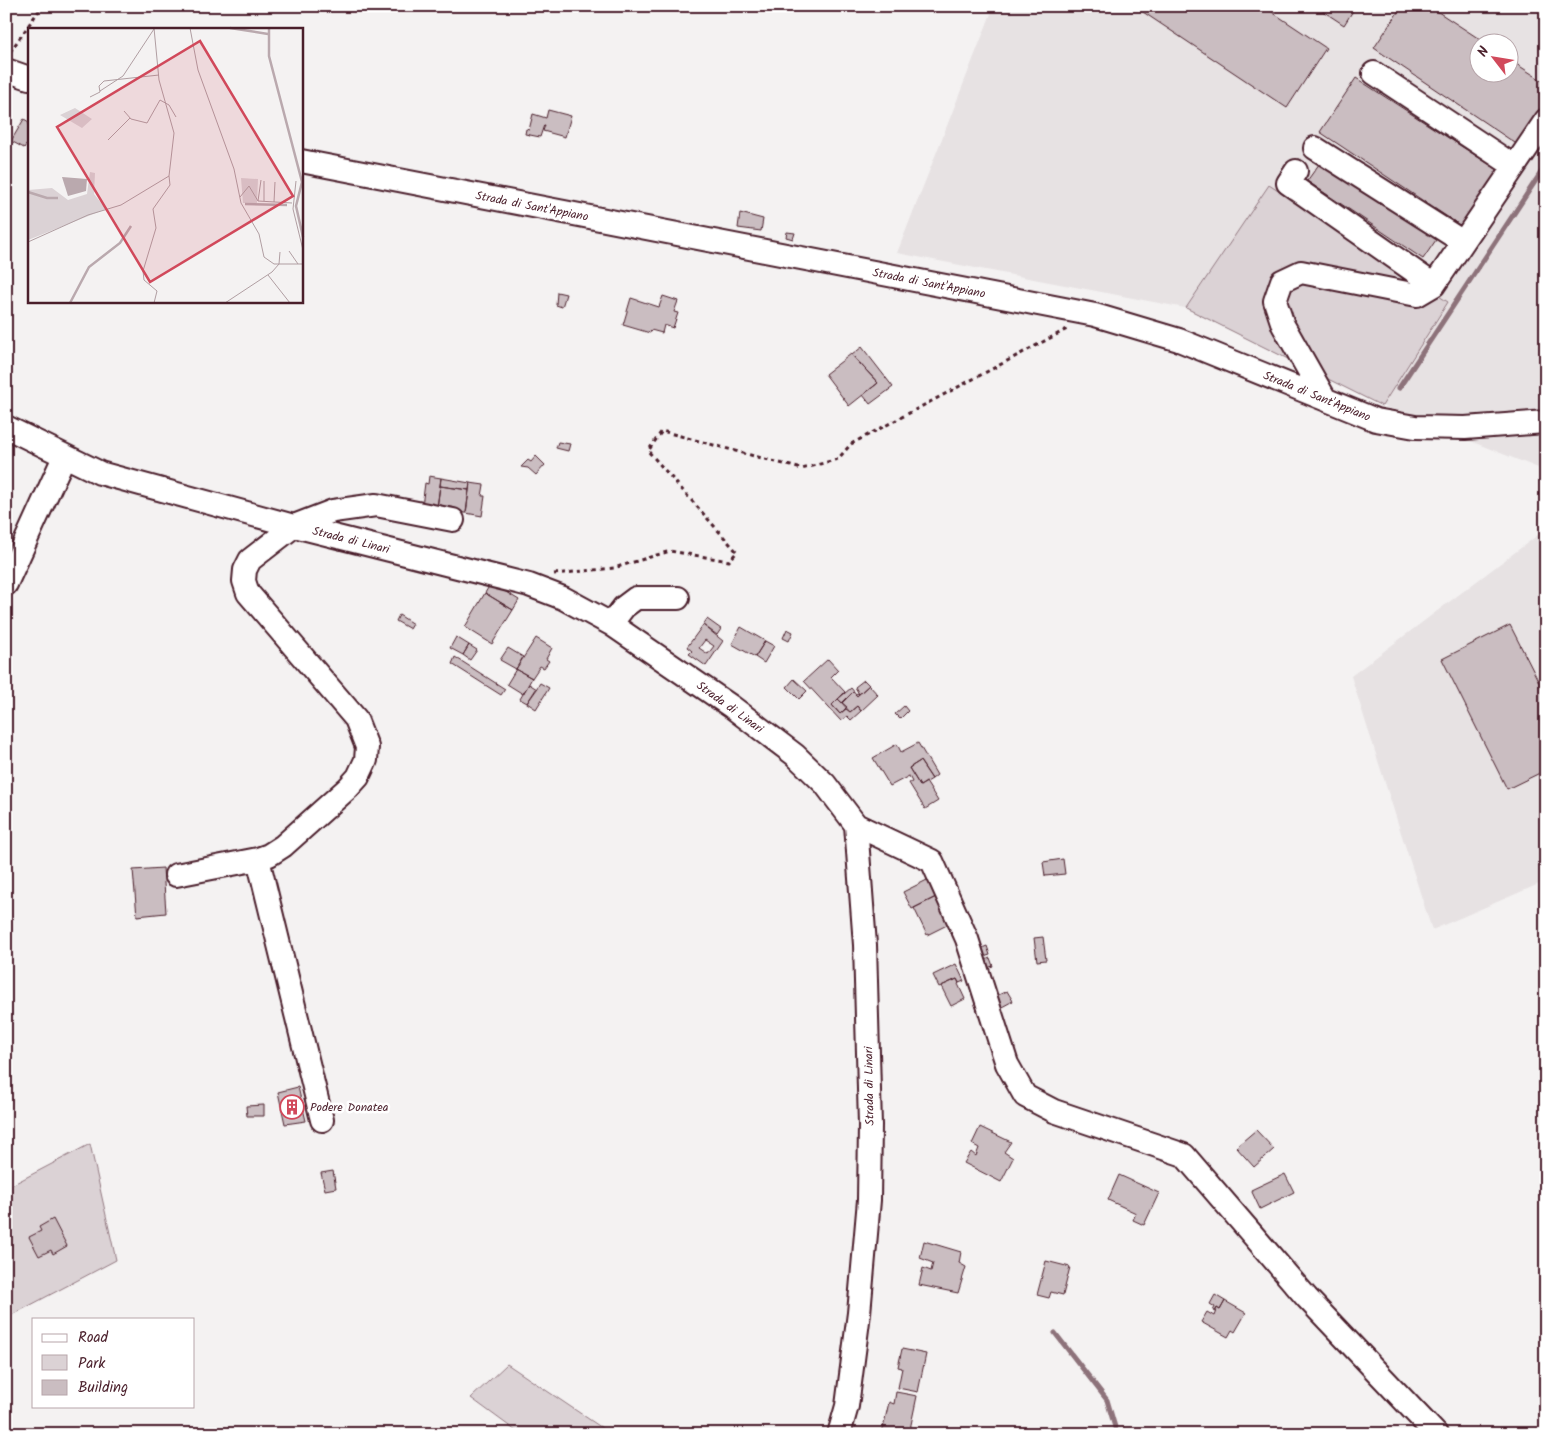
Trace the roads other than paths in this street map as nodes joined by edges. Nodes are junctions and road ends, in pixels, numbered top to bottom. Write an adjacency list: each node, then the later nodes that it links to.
1 (6, 70): 3 (street)
2 (1374, 73): 7 (street)
3 (28, 78)
4 (1546, 120): 7 (street)
5 (1316, 148): 9 (street)
6 (302, 161): 11 (street, Strada di Sant'Appiano)
7 (1514, 166): 9 (street)
8 (1296, 171): 10 (street)
9 (1463, 242): 10 (street)
10 (1434, 285): 11 (street)
11 (1325, 399): 12 (street, Strada di Sant'Appiano)
12 (1546, 422)
13 (6, 427): 14 (street, Strada di Linari)
14 (64, 457): 16 (street, Strada di Linari); 17 (street)
15 (454, 520): 16 (street)
16 (294, 526): 19 (street, Strada di Linari); 21 (street)
17 (6, 584)
18 (678, 598): 19 (street)
19 (610, 624): 20 (street, Strada di Linari)
20 (856, 825): 24 (street, Strada di Linari); 25 (street)
21 (258, 859): 22 (street); 23 (street)
22 (176, 874)
23 (322, 1120)
24 (839, 1434)
25 (1436, 1434)

